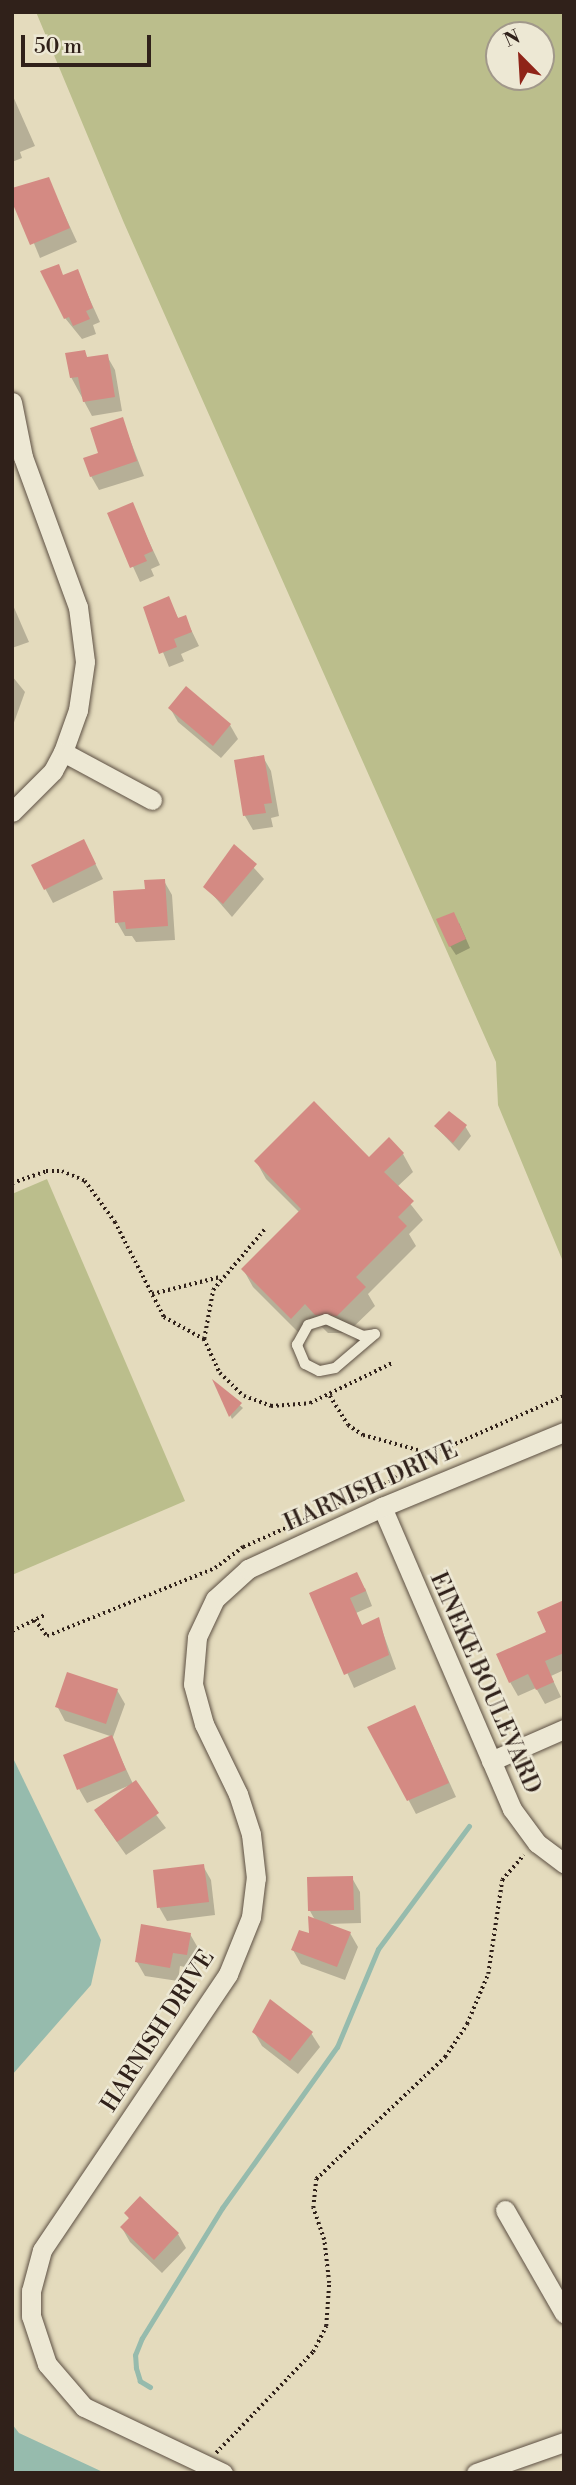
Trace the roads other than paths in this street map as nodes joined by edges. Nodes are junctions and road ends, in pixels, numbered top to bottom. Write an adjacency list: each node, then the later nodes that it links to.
1 (12, 402): 2 (street)
2 (63, 752): 3 (street); 4 (street)
3 (152, 800)
4 (12, 812)
5 (375, 1334): 5 (lane)
6 (564, 1432): 7 (street, HARNISH DRIVE)
7 (382, 1507): 9 (street, EINEKE BOULEVARD); 14 (street, HARNISH DRIVE)
8 (564, 1729): 9 (street)
9 (491, 1761): 10 (street, EINEKE BOULEVARD)
10 (564, 1863)
11 (505, 2210): 12 (street)
12 (564, 2314)
13 (564, 2442): 15 (street)
14 (216, 2468)
15 (476, 2473)

